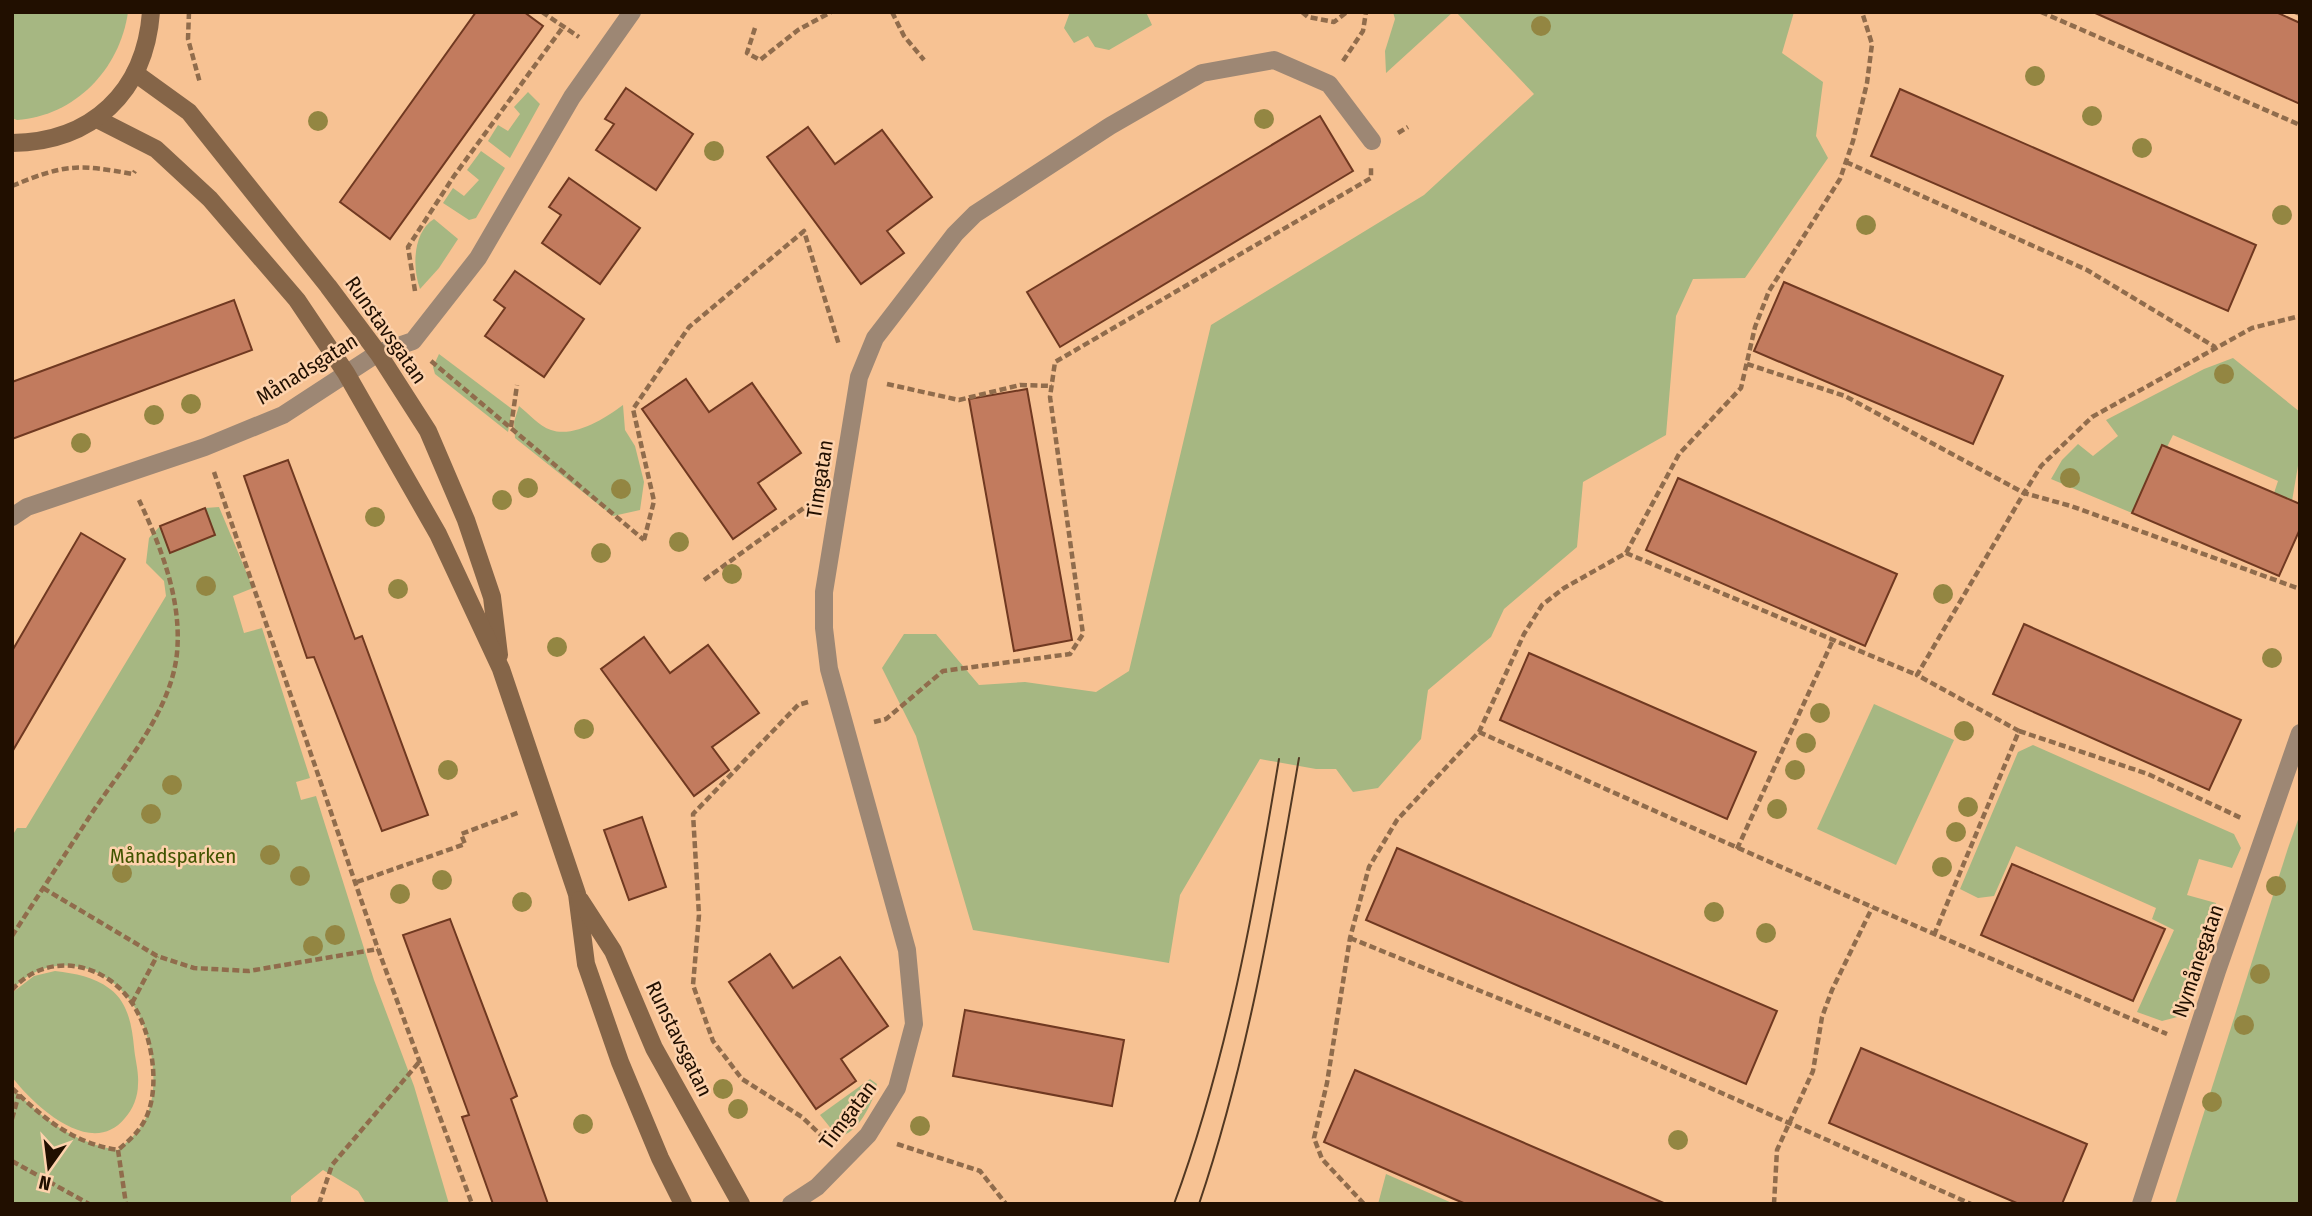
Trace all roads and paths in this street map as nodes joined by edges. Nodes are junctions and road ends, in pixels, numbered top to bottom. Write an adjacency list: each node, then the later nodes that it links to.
1 (190, 12): 20 (path)
2 (542, 12): 14 (path)
3 (632, 12): 16 (street)
4 (831, 12): 15 (path)
5 (892, 12): 17 (path)
6 (1302, 12): 7 (path)
7 (1347, 12)
8 (1366, 12): 19 (path)
9 (1862, 12): 25 (path)
10 (2041, 12): 22 (path)
11 (2295, 12): 13 (path)
12 (151, 13): 18 (street)
13 (2300, 15)
14 (563, 27): 16 (path); 27 (path)
15 (755, 28)
16 (603, 54): 27 (street)
17 (924, 60)
18 (135, 73): 20 (street, Runstavsgatan); 21 (street)
19 (1329, 84): 23 (street, Timgatan); 32 (street, Timgatan)
20 (189, 112): 29 (street, Runstavsgatan)
21 (97, 119): 24 (street); 31 (street, Runstavsgatan)
22 (2300, 125)
23 (1372, 141): 35 (path)
24 (12, 143)
25 (1846, 162): 28 (path); 30 (path)
26 (2300, 316): 28 (path)
27 (417, 335): 29 (street, Månadsgatan); 36 (path)
28 (2215, 347): 39 (path)
29 (378, 353): 31 (street, Månadsgatan); 46 (street, Runstavsgatan)
30 (1747, 364): 39 (path); 42 (path)
31 (346, 373): 37 (street, Månadsgatan); 46 (street, Runstavsgatan)
32 (859, 377): 36 (path); 48 (street, Timgatan)
33 (517, 385): 36 (path)
34 (896, 386): 35 (path)
35 (1052, 386): 49 (path)
36 (511, 427)
37 (205, 447): 38 (street, Månadsgatan); 56 (path)
38 (127, 474): 41 (street, Månadsgatan); 57 (path)
39 (2024, 493): 44 (path); 47 (path)
40 (793, 515): 43 (path)
41 (12, 517)
42 (1626, 553): 45 (path); 51 (path)
43 (704, 580)
44 (2300, 589)
45 (1833, 640): 47 (path); 55 (path)
46 (501, 669): 53 (street, Runstavsgatan)
47 (1917, 676): 50 (path)
48 (836, 695): 73 (street, Timgatan); 75 (path)
49 (866, 724)
50 (2019, 731): 54 (path); 60 (path)
51 (1479, 732): 55 (path); 62 (path)
52 (2300, 733): 54 (street, Nymånegatan)
53 (544, 803): 56 (path); 58 (street, Runstavsgatan)
54 (2267, 831): 67 (street, Nymånegatan)
55 (1737, 849): 59 (path)
56 (357, 882): 63 (path)
57 (43, 888): 61 (path); 64 (path)
58 (577, 894): 81 (street, Runstavsgatan); 82 (street, Runstavsgatan)
59 (1872, 908): 60 (path); 72 (path)
60 (1934, 934): 67 (path)
61 (12, 936)
62 (1350, 938): 72 (path); 85 (path)
63 (379, 949): 64 (path); 68 (path)
64 (157, 957): 66 (path)
65 (12, 990): 66 (path)
66 (132, 1003): 74 (path)
67 (2194, 1045): 88 (street, Nymånegatan)
68 (421, 1060): 79 (path); 80 (path)
69 (12, 1088): 70 (path)
70 (19, 1094): 71 (path); 74 (path)
71 (12, 1119)
72 (1787, 1124): 86 (path); 87 (path)
73 (868, 1135): 75 (street, Timgatan); 84 (path)
74 (118, 1150): 78 (path)
75 (846, 1160): 83 (street, Timgatan)
76 (12, 1161): 77 (path)
77 (89, 1204)
78 (126, 1204)
79 (319, 1204)
80 (472, 1204)
81 (683, 1204)
82 (741, 1204)
83 (791, 1204)
84 (1006, 1204)
85 (1364, 1204)
86 (1774, 1204)
87 (1971, 1204)
88 (2141, 1204)

